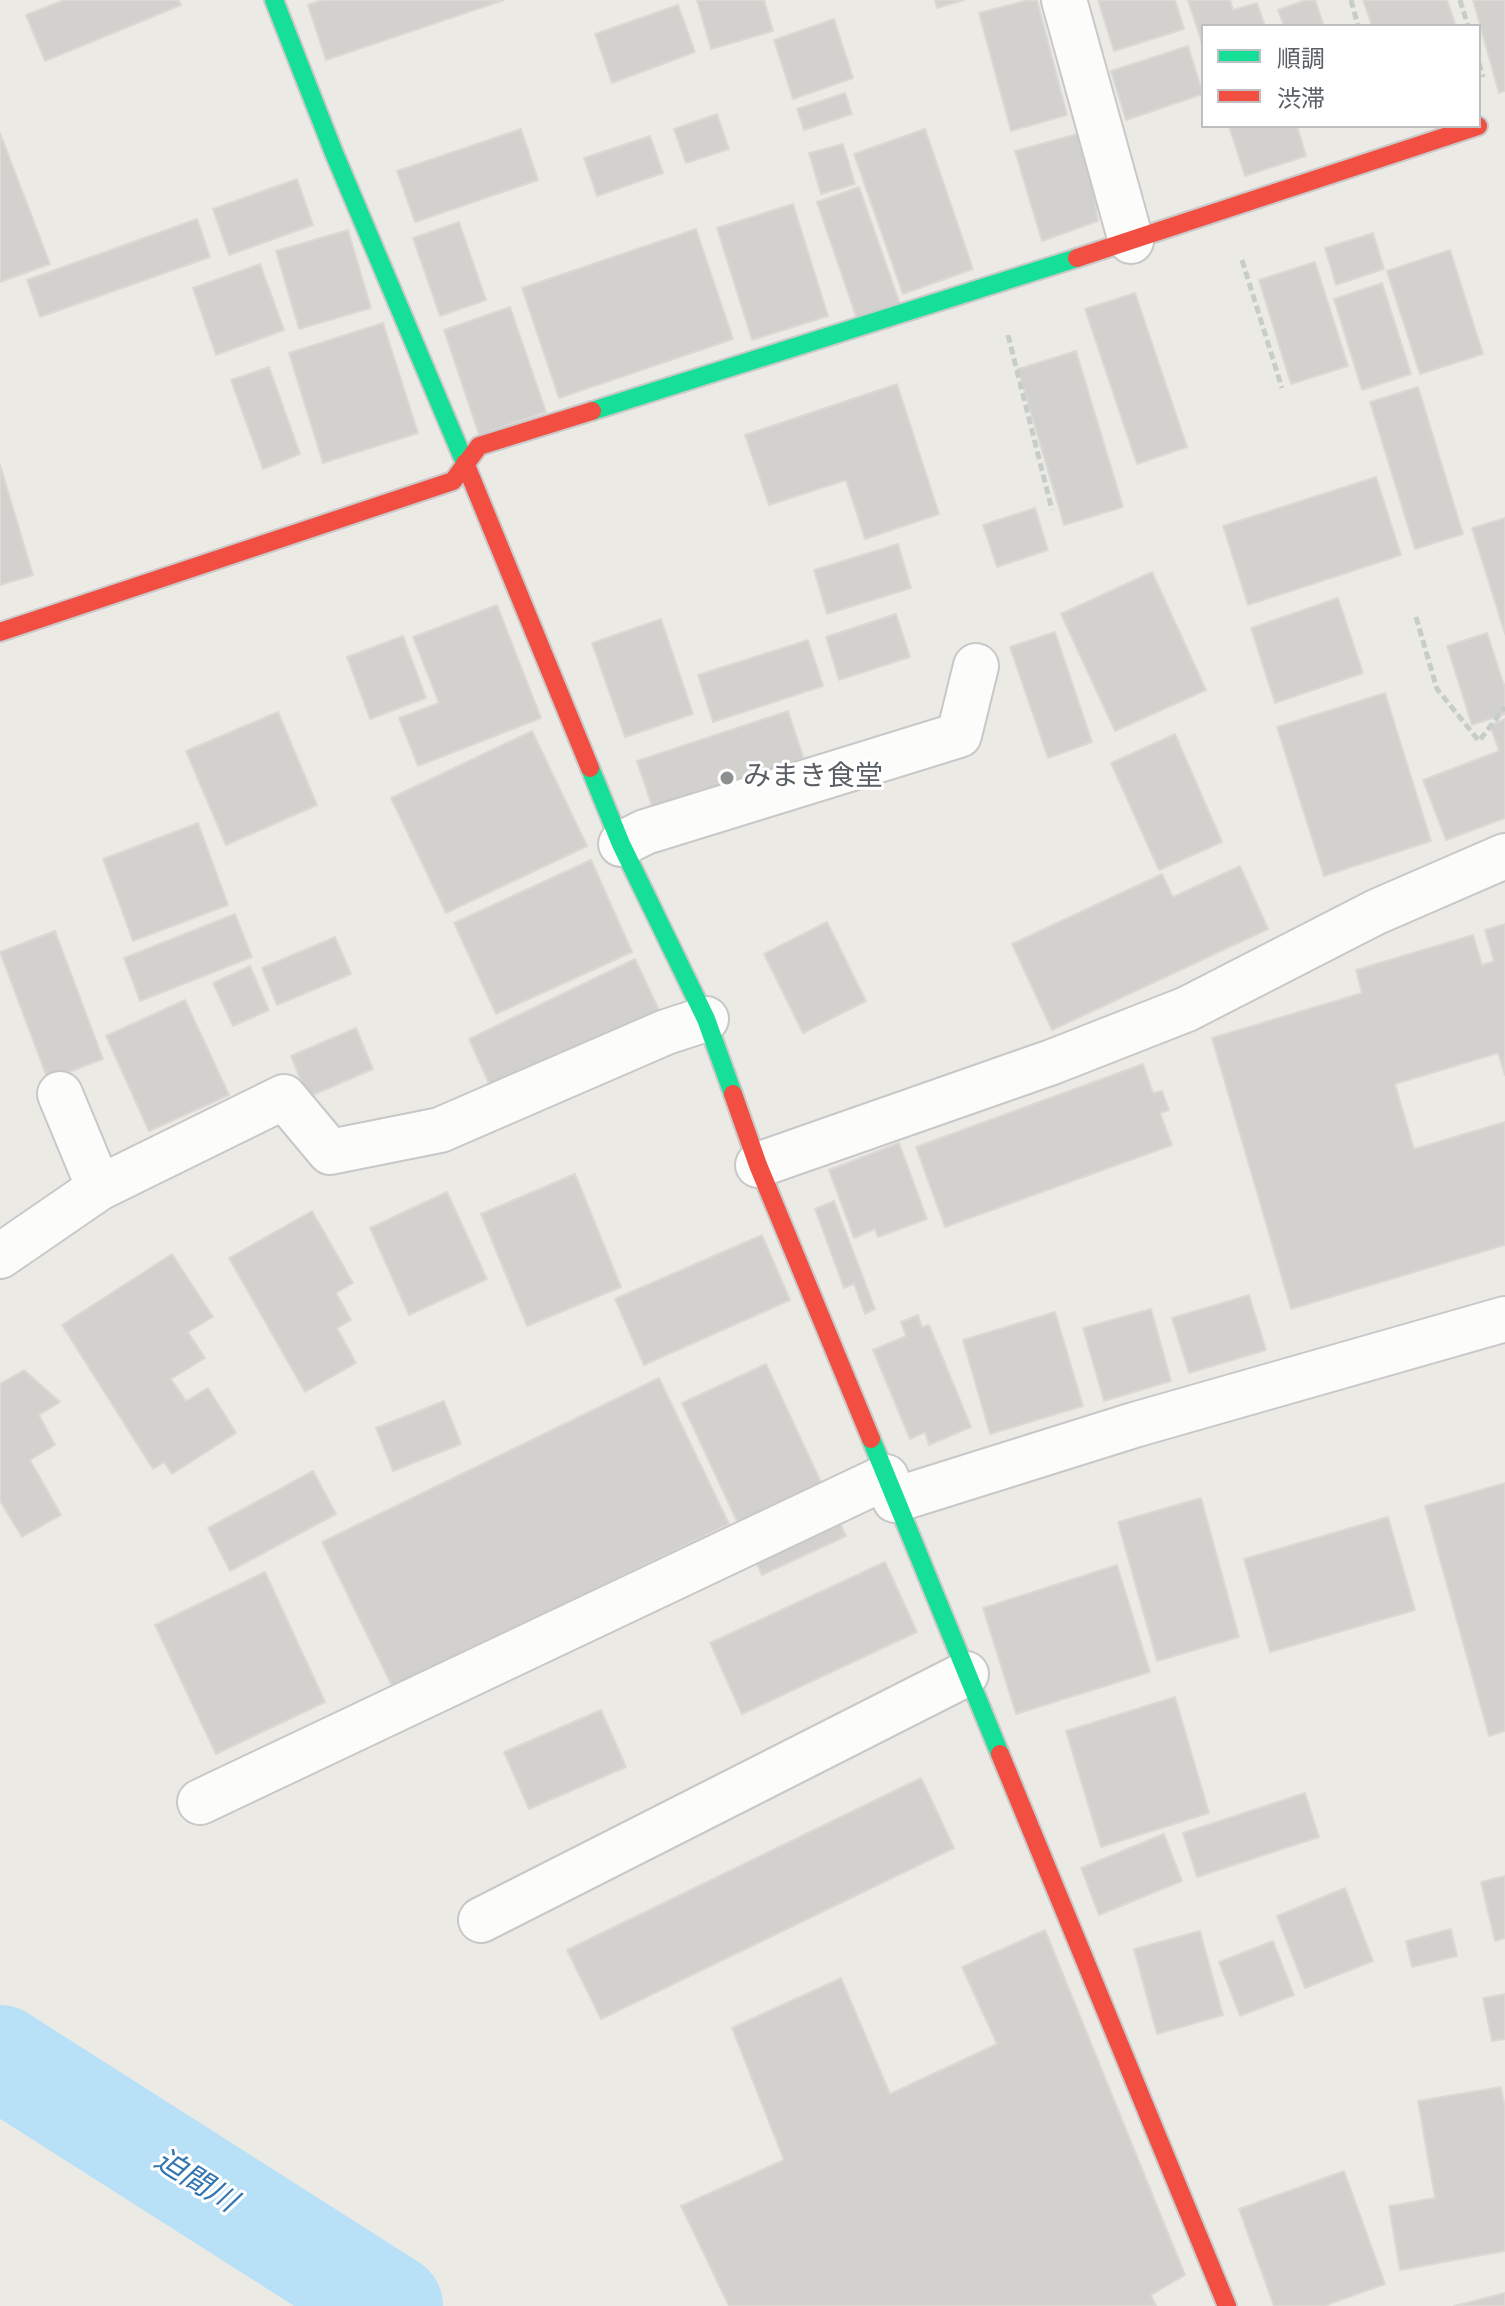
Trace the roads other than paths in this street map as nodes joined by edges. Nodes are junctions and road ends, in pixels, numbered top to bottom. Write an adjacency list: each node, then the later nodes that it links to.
1 (274, 0): 7 (street)
2 (1064, 0): 6 (street)
3 (1505, 117): 4 (street)
4 (1481, 125)
5 (1472, 128): 6 (street)
6 (1131, 241): 7 (street)
7 (466, 465): 8 (street); 10 (street)
8 (0, 632)
9 (976, 666): 10 (street)
10 (621, 844): 12 (street)
11 (1505, 856): 14 (street)
12 (706, 1019): 14 (street); 15 (street)
13 (60, 1094): 15 (street)
14 (758, 1165): 18 (street)
15 (99, 1188): 16 (street)
16 (0, 1256)
17 (1505, 1319): 18 (street)
18 (890, 1488): 19 (street); 20 (street)
19 (966, 1674): 21 (street); 22 (street)
20 (200, 1802)
21 (481, 1920)
22 (1227, 2306)

